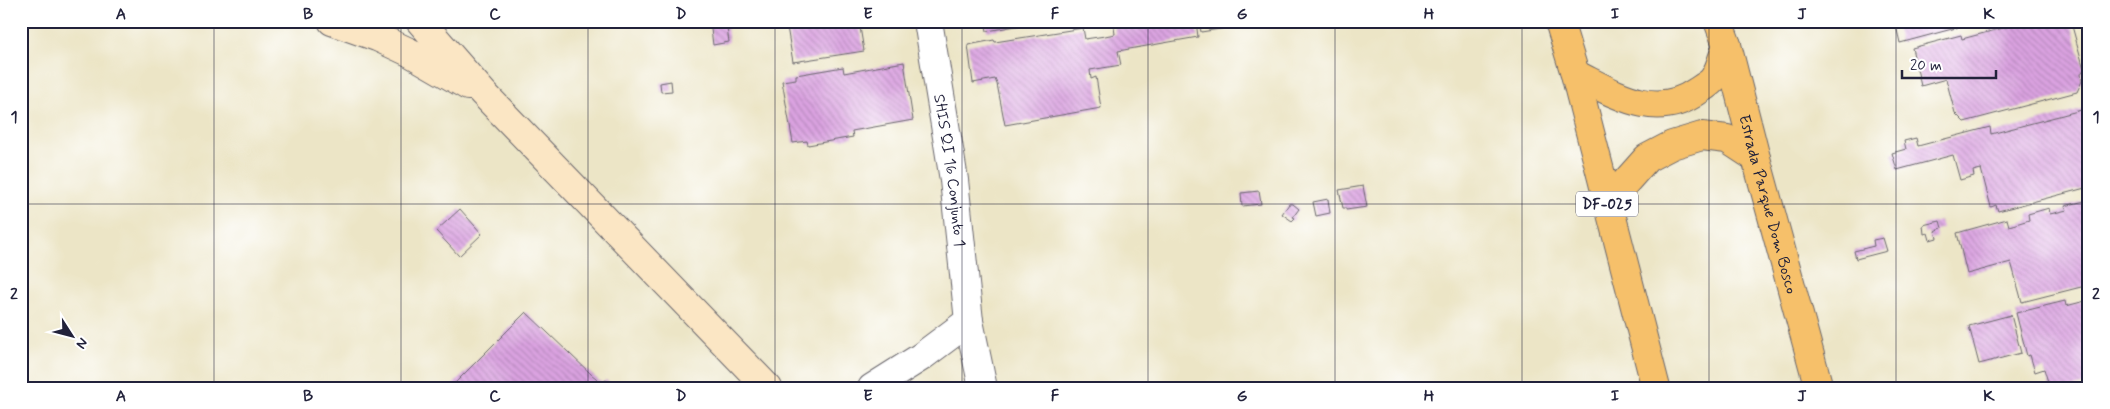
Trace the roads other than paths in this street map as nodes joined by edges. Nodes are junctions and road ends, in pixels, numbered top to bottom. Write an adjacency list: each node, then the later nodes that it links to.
1 (332, 21): 7 (street)
2 (420, 21): 7 (street)
3 (928, 21): 10 (street, SHIS QI 16 Conjunto 1)
4 (1559, 21): 6 (main road, DF-025)
5 (1723, 33): 6 (main road); 8 (main road, Estrada Parque Dom Bosco)
6 (1575, 74): 9 (main road, DF-025)
7 (483, 94): 11 (street)
8 (1756, 158): 9 (main road); 15 (main road, Estrada Parque Dom Bosco)
9 (1607, 203): 14 (main road, DF-025)
10 (969, 321): 12 (street); 13 (street, SHIS QI 16 Conjunto 1)
11 (768, 388)
12 (872, 388)
13 (983, 388)
14 (1656, 388)
15 (1819, 388)

